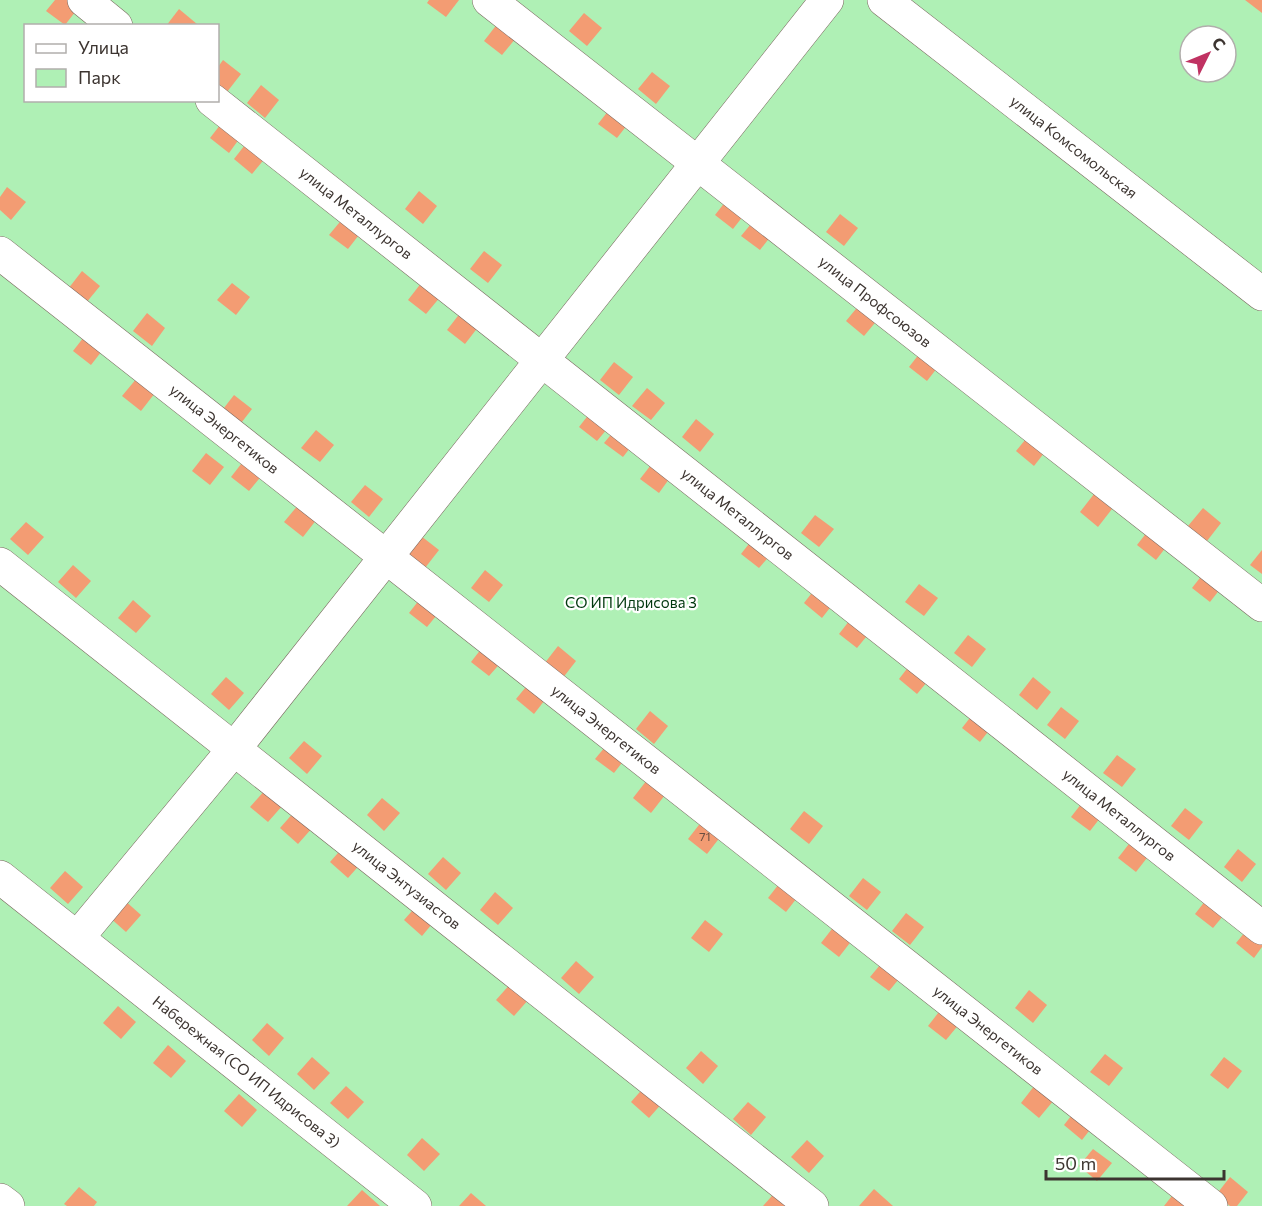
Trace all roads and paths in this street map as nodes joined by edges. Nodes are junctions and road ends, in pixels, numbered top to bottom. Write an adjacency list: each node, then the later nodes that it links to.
1 (84, 0): 5 (street)
2 (489, 0): 7 (street, улица Профсоюзов)
3 (826, 0): 7 (street)
4 (884, 0): 9 (street, улица Комсомольская)
5 (114, 24)
6 (215, 102): 10 (street, улица Металлургов)
7 (697, 163): 10 (street); 13 (street, улица Профсоюзов)
8 (0, 253): 11 (street, улица Энергетиков)
9 (1262, 294)
10 (541, 360): 11 (street); 16 (street, улица Металлургов)
11 (386, 557): 14 (street); 22 (street, улица Энергетиков)
12 (0, 564): 14 (street, улица Энтузиастов)
13 (1262, 605)
14 (234, 749): 17 (street); 21 (street, улица Энтузиастов)
15 (0, 877): 17 (street, Набережная (СО ИП Идрисова 3))
16 (1262, 928)
17 (78, 938): 20 (street, Набережная (СО ИП Идрисова 3))
18 (0, 1200): 19 (street)
19 (8, 1206)
20 (415, 1206)
21 (812, 1206)
22 (1211, 1206)

